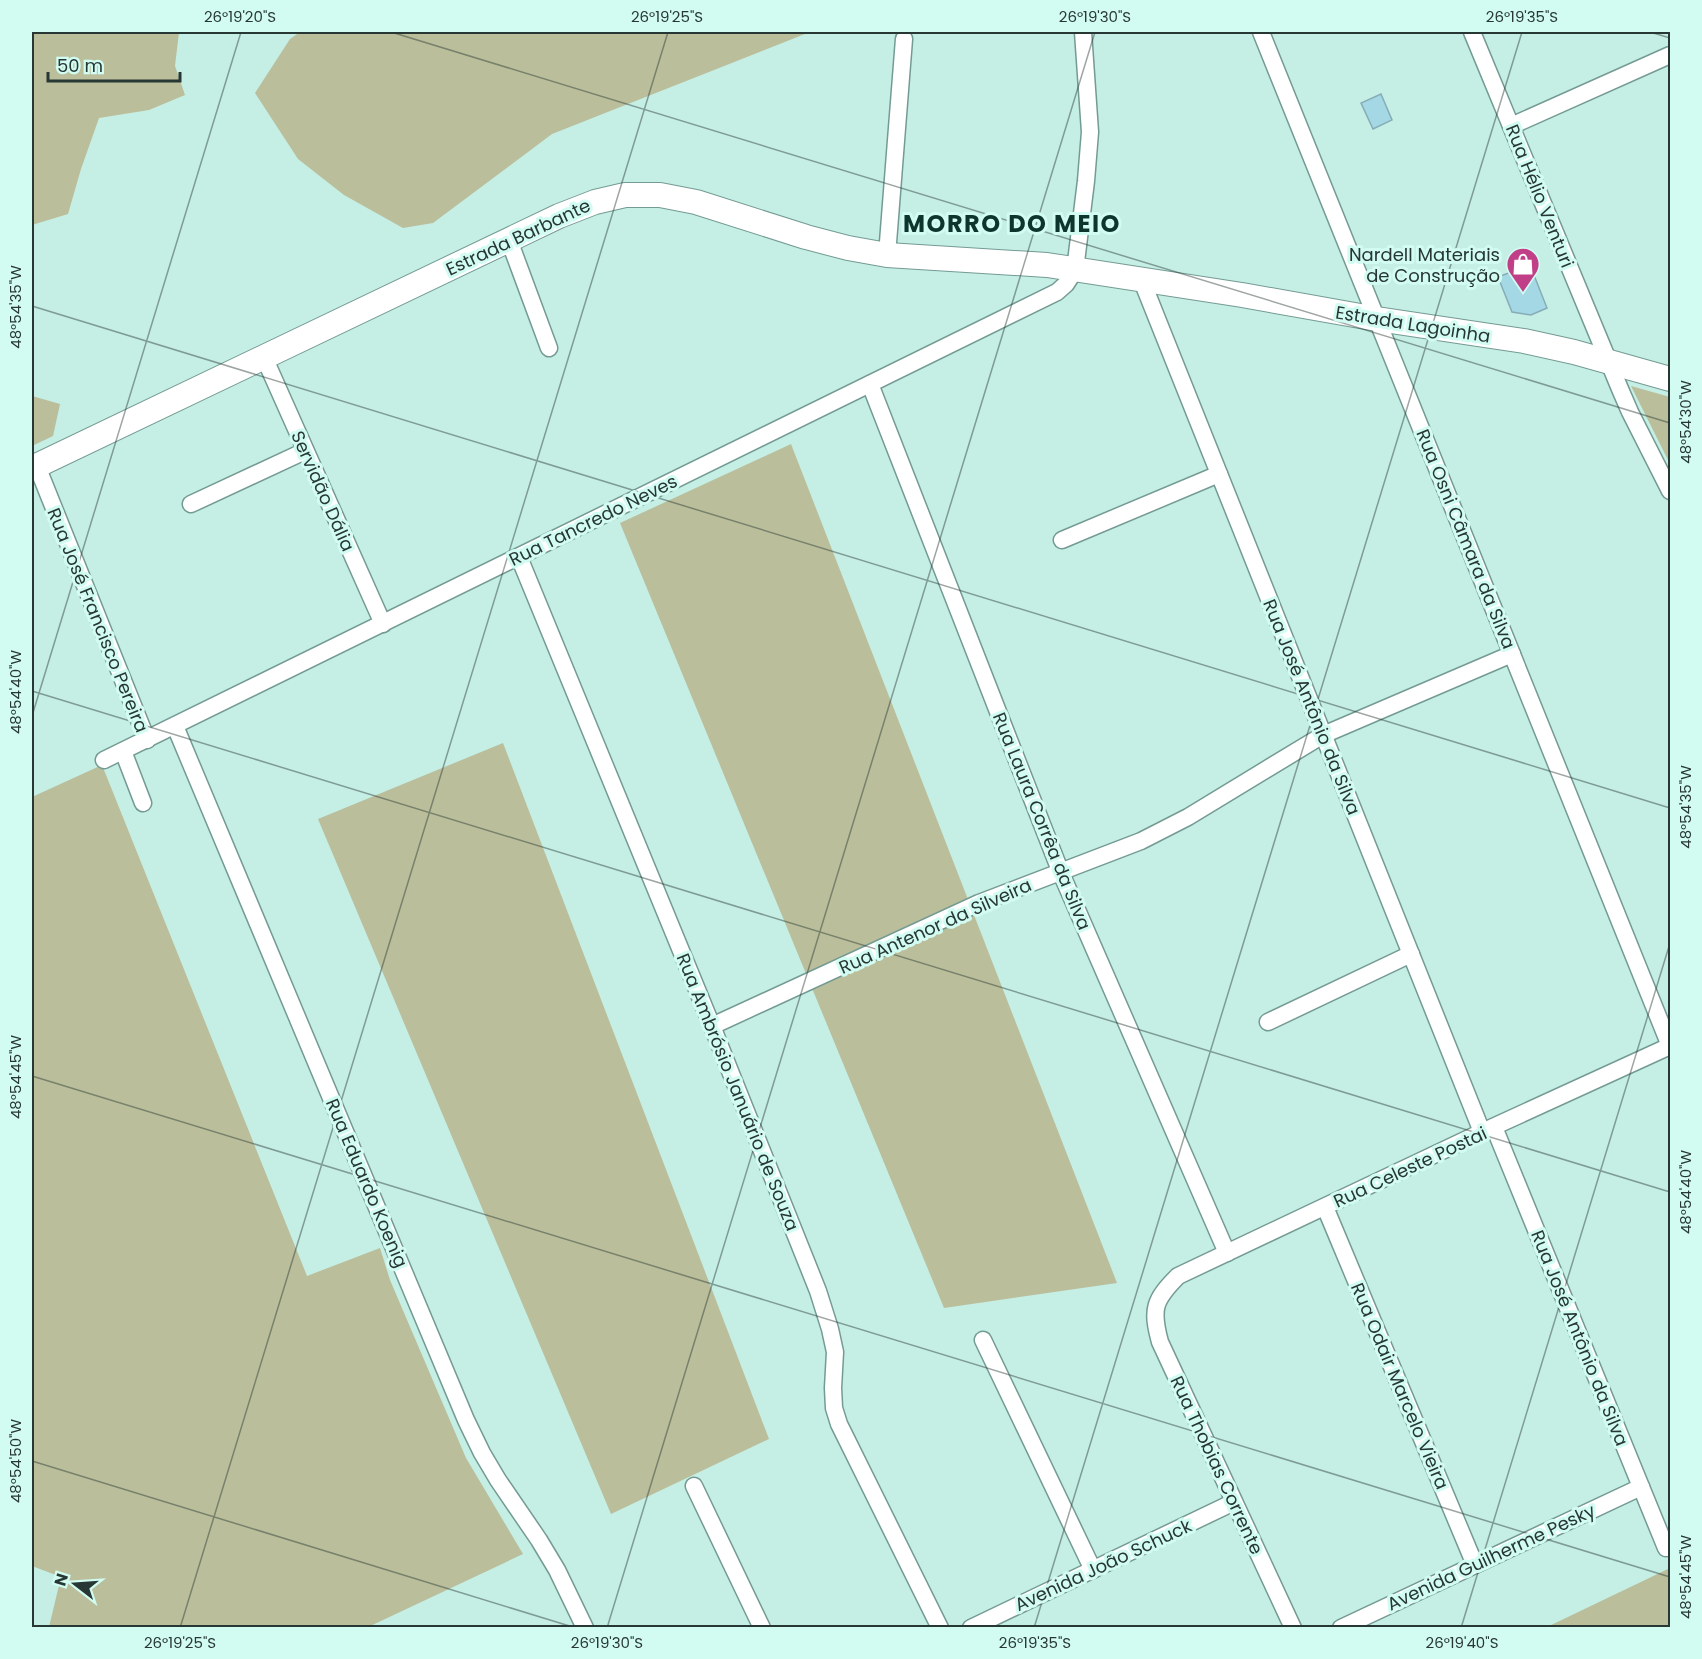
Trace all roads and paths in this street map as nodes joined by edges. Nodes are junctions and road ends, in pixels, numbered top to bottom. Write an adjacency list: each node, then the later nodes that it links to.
1 (1083, 32): 9 (street)
2 (1261, 32): 11 (street, Rua Osni Câmara da Silva)
3 (1472, 32): 6 (street, Rua Hélio Venturi)
4 (904, 39): 8 (street)
5 (1671, 55): 6 (street)
6 (1511, 126): 14 (street, Rua Hélio Venturi)
7 (509, 240): 8 (main road, Estrada Barbante); 12 (street); 13 (main road, Estrada Barbante)
8 (887, 255): 9 (main road, Estrada Barbante)
9 (1075, 270): 10 (main road, Estrada Lagoinha); 16 (street, Rua Tancredo Neves)
10 (1142, 280): 11 (main road, Estrada Lagoinha); 19 (street, Rua José Antônio da Silva)
11 (1377, 319): 14 (main road, Estrada Lagoinha); 25 (street, Rua Osni Câmara da Silva)
12 (549, 348)
13 (264, 357): 17 (street, Servidão Dália); 18 (main road, Estrada Barbante)
14 (1607, 361): 15 (main road, Estrada Lagoinha); 20 (street)
15 (1671, 379)
16 (870, 384): 23 (street, Rua Tancredo Neves); 32 (street, Rua Laura Corrêa da Silva)
17 (305, 451): 21 (street); 24 (street, Servidão Dália)
18 (34, 467): 28 (street, Rua José Francisco Pereira)
19 (1219, 474): 22 (street); 27 (street, Rua José Antônio da Silva)
20 (1671, 491)
21 (191, 504)
22 (1062, 540)
23 (519, 557): 24 (street, Rua Tancredo Neves); 35 (street, Rua Ambrósio Januário de Souza)
24 (383, 624): 26 (street, Rua Tancredo Neves)
25 (1512, 654): 27 (street, Rua Antenor da Silveira); 36 (street, Rua Osni Câmara da Silva)
26 (176, 726): 28 (street, Rua Tancredo Neves); 48 (street, Rua Eduardo Koenig)
27 (1323, 735): 32 (street, Rua Antenor da Silveira); 33 (street, Rua José Antônio da Silva)
28 (147, 740): 29 (street, Rua Tancredo Neves)
29 (123, 751): 30 (street, Rua Tancredo Neves); 31 (street)
30 (104, 760)
31 (143, 803)
32 (1061, 873): 35 (street, Rua Antenor da Silveira); 39 (street, Rua Laura Corrêa da Silva)
33 (1411, 954): 34 (street); 37 (street, Rua José Antônio da Silva)
34 (1268, 1022)
35 (712, 1026): 50 (street, Rua Ambrósio Januário de Souza)
36 (1670, 1046): 37 (street, Rua Celeste Postai)
37 (1488, 1130): 38 (street, Rua Celeste Postai); 43 (street, Rua José Antônio da Silva)
38 (1325, 1207): 39 (street, Rua Celeste Postai); 46 (street, Rua Odair Marcelo Vieira)
39 (1227, 1253): 40 (street, Rua Celeste Postai)
40 (1158, 1299): 44 (street, Rua Thobias Corrente)
41 (983, 1340): 47 (street)
42 (694, 1486): 49 (street)
43 (1641, 1487): 45 (street, Rua José Antônio da Silva); 46 (street, Avenida Guilherme Pesky)
44 (1234, 1502): 47 (street, Avenida João Schuck); 52 (street, Rua Thobias Corrente)
45 (1666, 1548)
46 (1475, 1565): 53 (street, Avenida Guilherme Pesky)
47 (1093, 1570): 51 (street, Avenida João Schuck)
48 (585, 1628)
49 (762, 1628)
50 (940, 1628)
51 (971, 1628)
52 (1293, 1628)
53 (1341, 1628)

